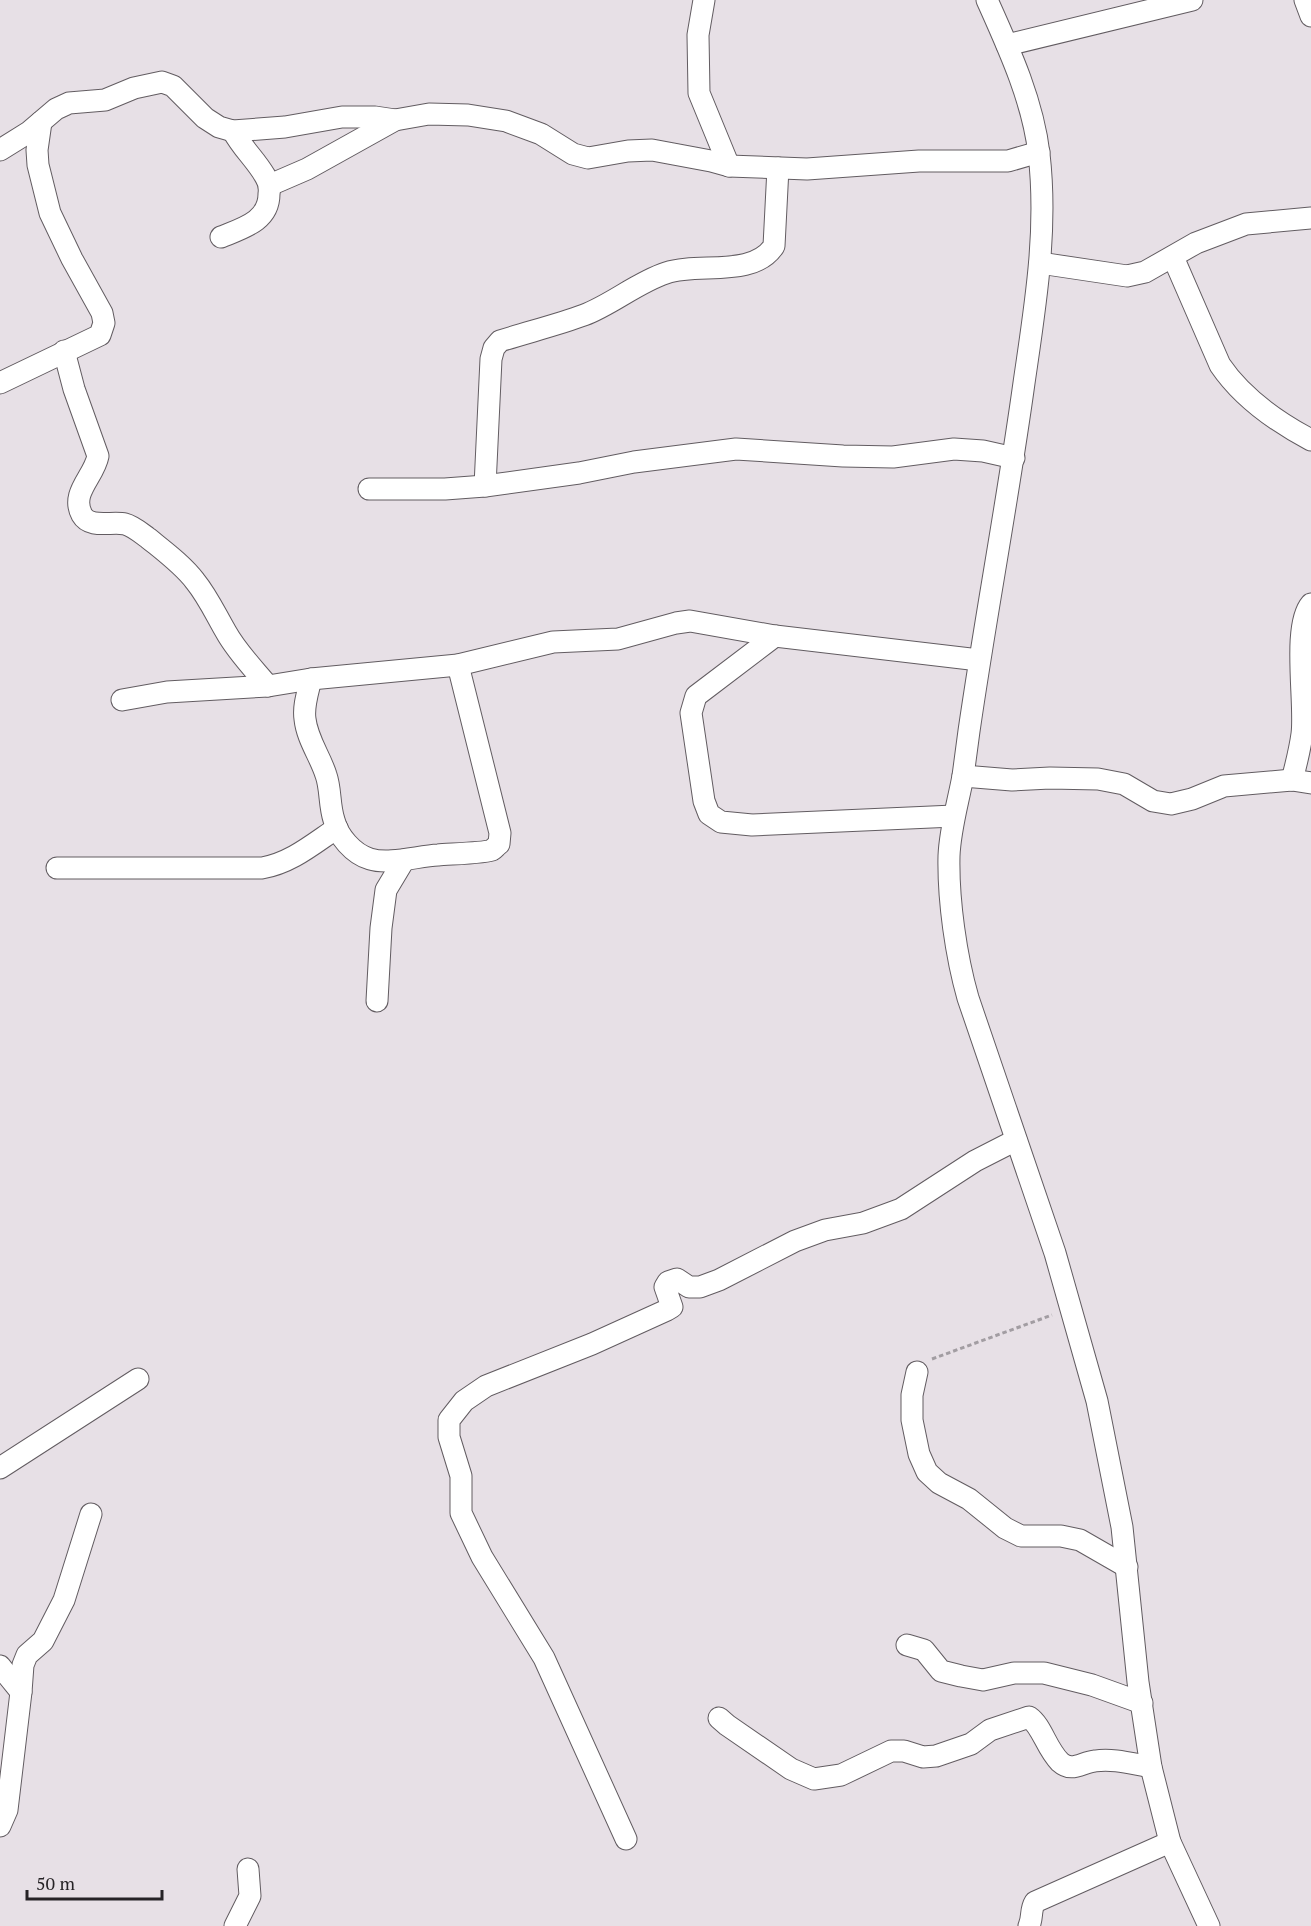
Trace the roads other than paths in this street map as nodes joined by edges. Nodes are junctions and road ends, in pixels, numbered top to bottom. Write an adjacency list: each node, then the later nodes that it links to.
1 (704, 0): 12 (street)
2 (987, 0): 6 (street)
3 (1191, 0): 6 (street)
4 (1305, 0): 5 (street)
5 (1311, 16)
6 (1007, 45): 11 (street)
7 (395, 120): 9 (street); 12 (street); 14 (street)
8 (41, 122): 9 (street); 10 (street); 19 (street)
9 (233, 131): 14 (street)
10 (0, 150)
11 (1039, 152): 13 (street); 18 (street)
12 (729, 166): 13 (street)
13 (778, 168): 23 (street)
14 (270, 185): 16 (street)
15 (1311, 219): 17 (street)
16 (221, 237)
17 (1173, 258): 18 (street); 21 (street)
18 (1041, 263): 22 (street)
19 (64, 351): 20 (street); 30 (street)
20 (0, 383)
21 (1311, 440)
22 (1014, 459): 23 (street); 27 (street)
23 (485, 486): 24 (street)
24 (369, 489)
25 (1311, 604): 33 (street)
26 (775, 636): 27 (street); 28 (street); 34 (street)
27 (979, 660): 32 (street)
28 (458, 665): 29 (street); 37 (street)
29 (311, 679): 30 (street); 35 (street)
30 (268, 686): 31 (street)
31 (122, 700)
32 (963, 776): 33 (street); 34 (street)
33 (1302, 781)
34 (954, 816): 41 (street)
35 (337, 828): 36 (street); 38 (street)
36 (371, 859): 37 (street); 39 (street)
37 (404, 860): 39 (street)
38 (57, 868)
39 (386, 890): 40 (street)
40 (377, 1001)
41 (1016, 1140): 46 (street); 54 (street)
42 (917, 1372): 46 (street)
43 (138, 1379): 44 (street)
44 (0, 1468)
45 (91, 1514): 49 (street)
46 (1127, 1567): 50 (street)
47 (907, 1645): 50 (street)
48 (0, 1666): 49 (street)
49 (21, 1692): 53 (street)
50 (1142, 1703): 52 (street)
51 (719, 1718): 52 (street)
52 (1150, 1767): 55 (street)
53 (0, 1826)
54 (626, 1839)
55 (1170, 1842): 58 (street); 59 (street)
56 (248, 1869): 57 (street)
57 (236, 1926)
58 (1029, 1926)
59 (1209, 1926)

